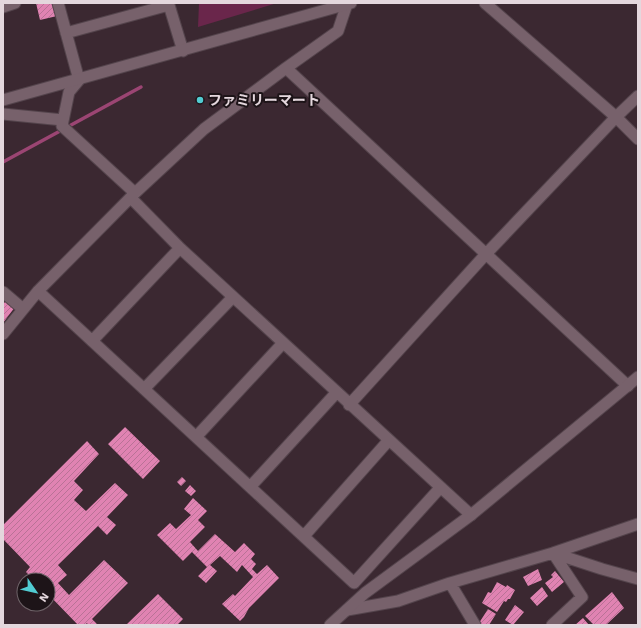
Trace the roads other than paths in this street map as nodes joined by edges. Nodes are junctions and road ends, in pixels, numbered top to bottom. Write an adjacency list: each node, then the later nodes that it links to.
1 (15, 3): 5 (street)
2 (58, 3): 6 (street)
3 (485, 3): 13 (street)
4 (349, 4): 7 (street); 8 (street)
5 (3, 7)
6 (66, 33): 7 (street); 9 (street)
7 (183, 51): 9 (street)
8 (286, 68): 16 (street); 18 (street)
9 (79, 80): 11 (street); 14 (street)
10 (638, 96): 13 (street)
11 (3, 100)
12 (3, 114): 14 (street)
13 (616, 117): 15 (street); 18 (street)
14 (63, 120): 16 (street)
15 (638, 139)
16 (133, 196): 17 (street); 19 (street)
17 (180, 248): 21 (street); 24 (street)
18 (486, 254): 27 (street); 30 (street)
19 (38, 291): 22 (street); 24 (street)
20 (3, 292): 22 (street)
21 (233, 297): 25 (street); 28 (street)
22 (23, 309): 23 (street)
23 (3, 334)
24 (92, 341): 28 (street)
25 (283, 343): 29 (street); 31 (street)
26 (638, 377): 27 (street)
27 (628, 386): 35 (street)
28 (144, 389): 31 (street)
29 (337, 392): 30 (street); 33 (street)
30 (349, 405): 32 (street)
31 (196, 437): 33 (street)
32 (389, 440): 34 (street); 37 (street)
33 (250, 487): 37 (street)
34 (440, 488): 35 (street); 37 (street)
35 (471, 515): 41 (street)
36 (638, 524): 38 (street)
37 (304, 536)
38 (553, 553): 39 (street); 40 (street); 44 (street)
39 (638, 579)
40 (450, 583): 41 (street); 43 (street)
41 (347, 610): 42 (street)
42 (330, 625)
43 (475, 625)
44 (552, 625)

